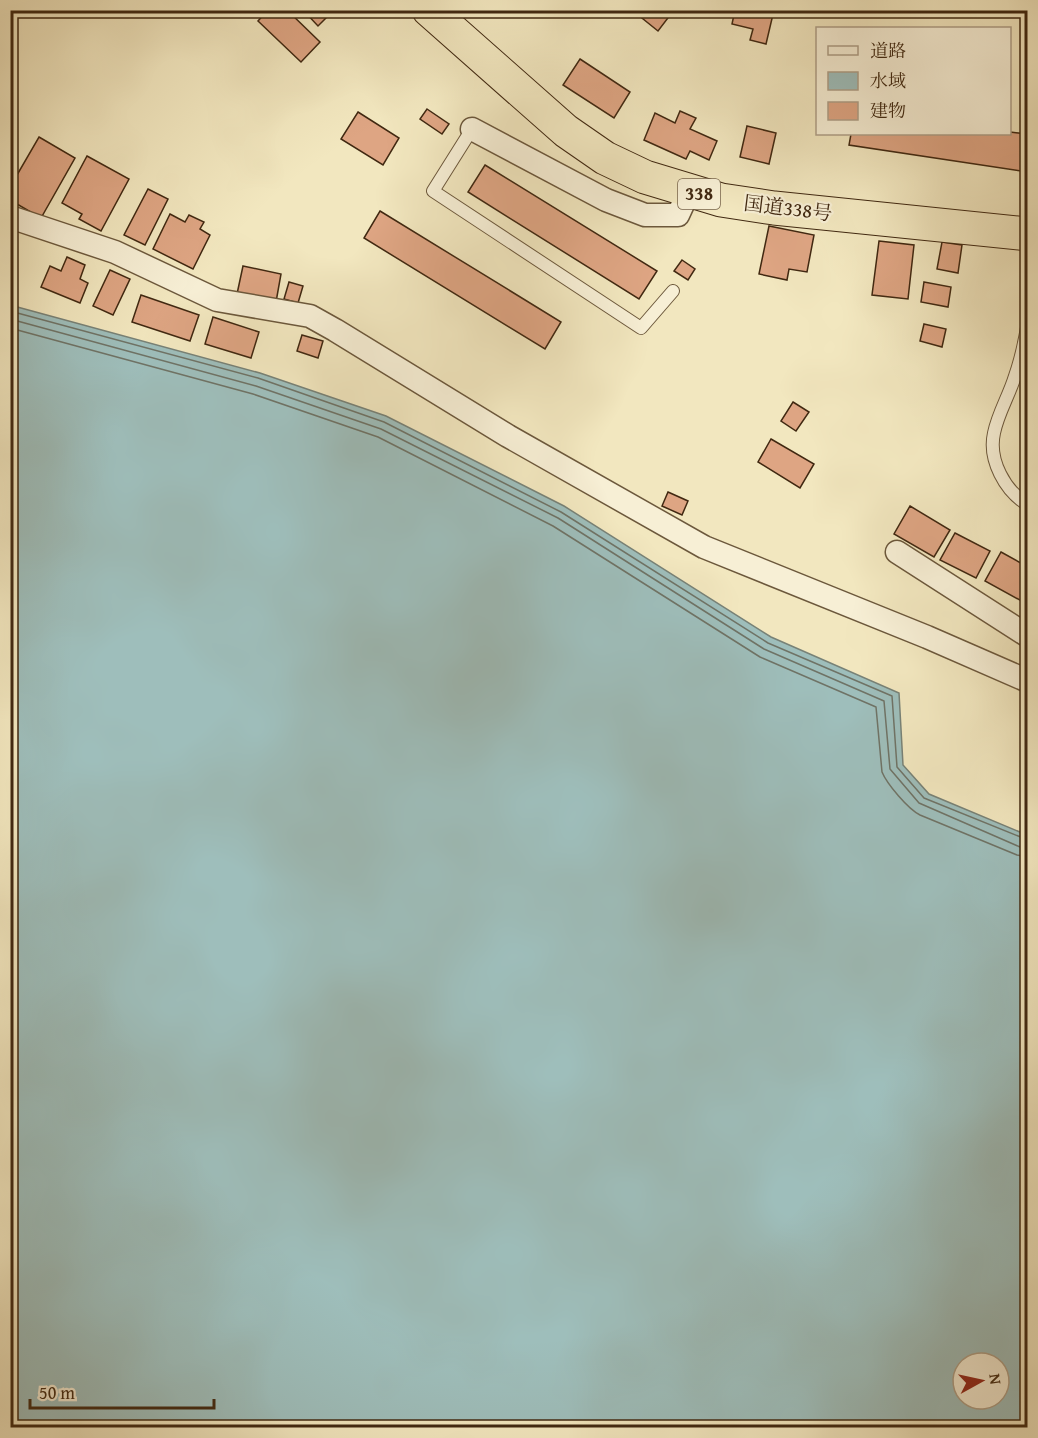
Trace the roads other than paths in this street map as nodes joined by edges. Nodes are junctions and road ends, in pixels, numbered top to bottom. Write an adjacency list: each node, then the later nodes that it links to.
1 (429, 10): 3 (highway, 国道338号 / 338)
2 (472, 129): 3 (street); 6 (lane)
3 (690, 191): 5 (highway, 国道338号 / 338)
4 (10, 217): 11 (street)
5 (1028, 234)
6 (673, 291)
7 (1028, 322): 8 (lane)
8 (1028, 505)
9 (897, 552): 10 (street)
10 (1028, 636)
11 (1024, 673)

